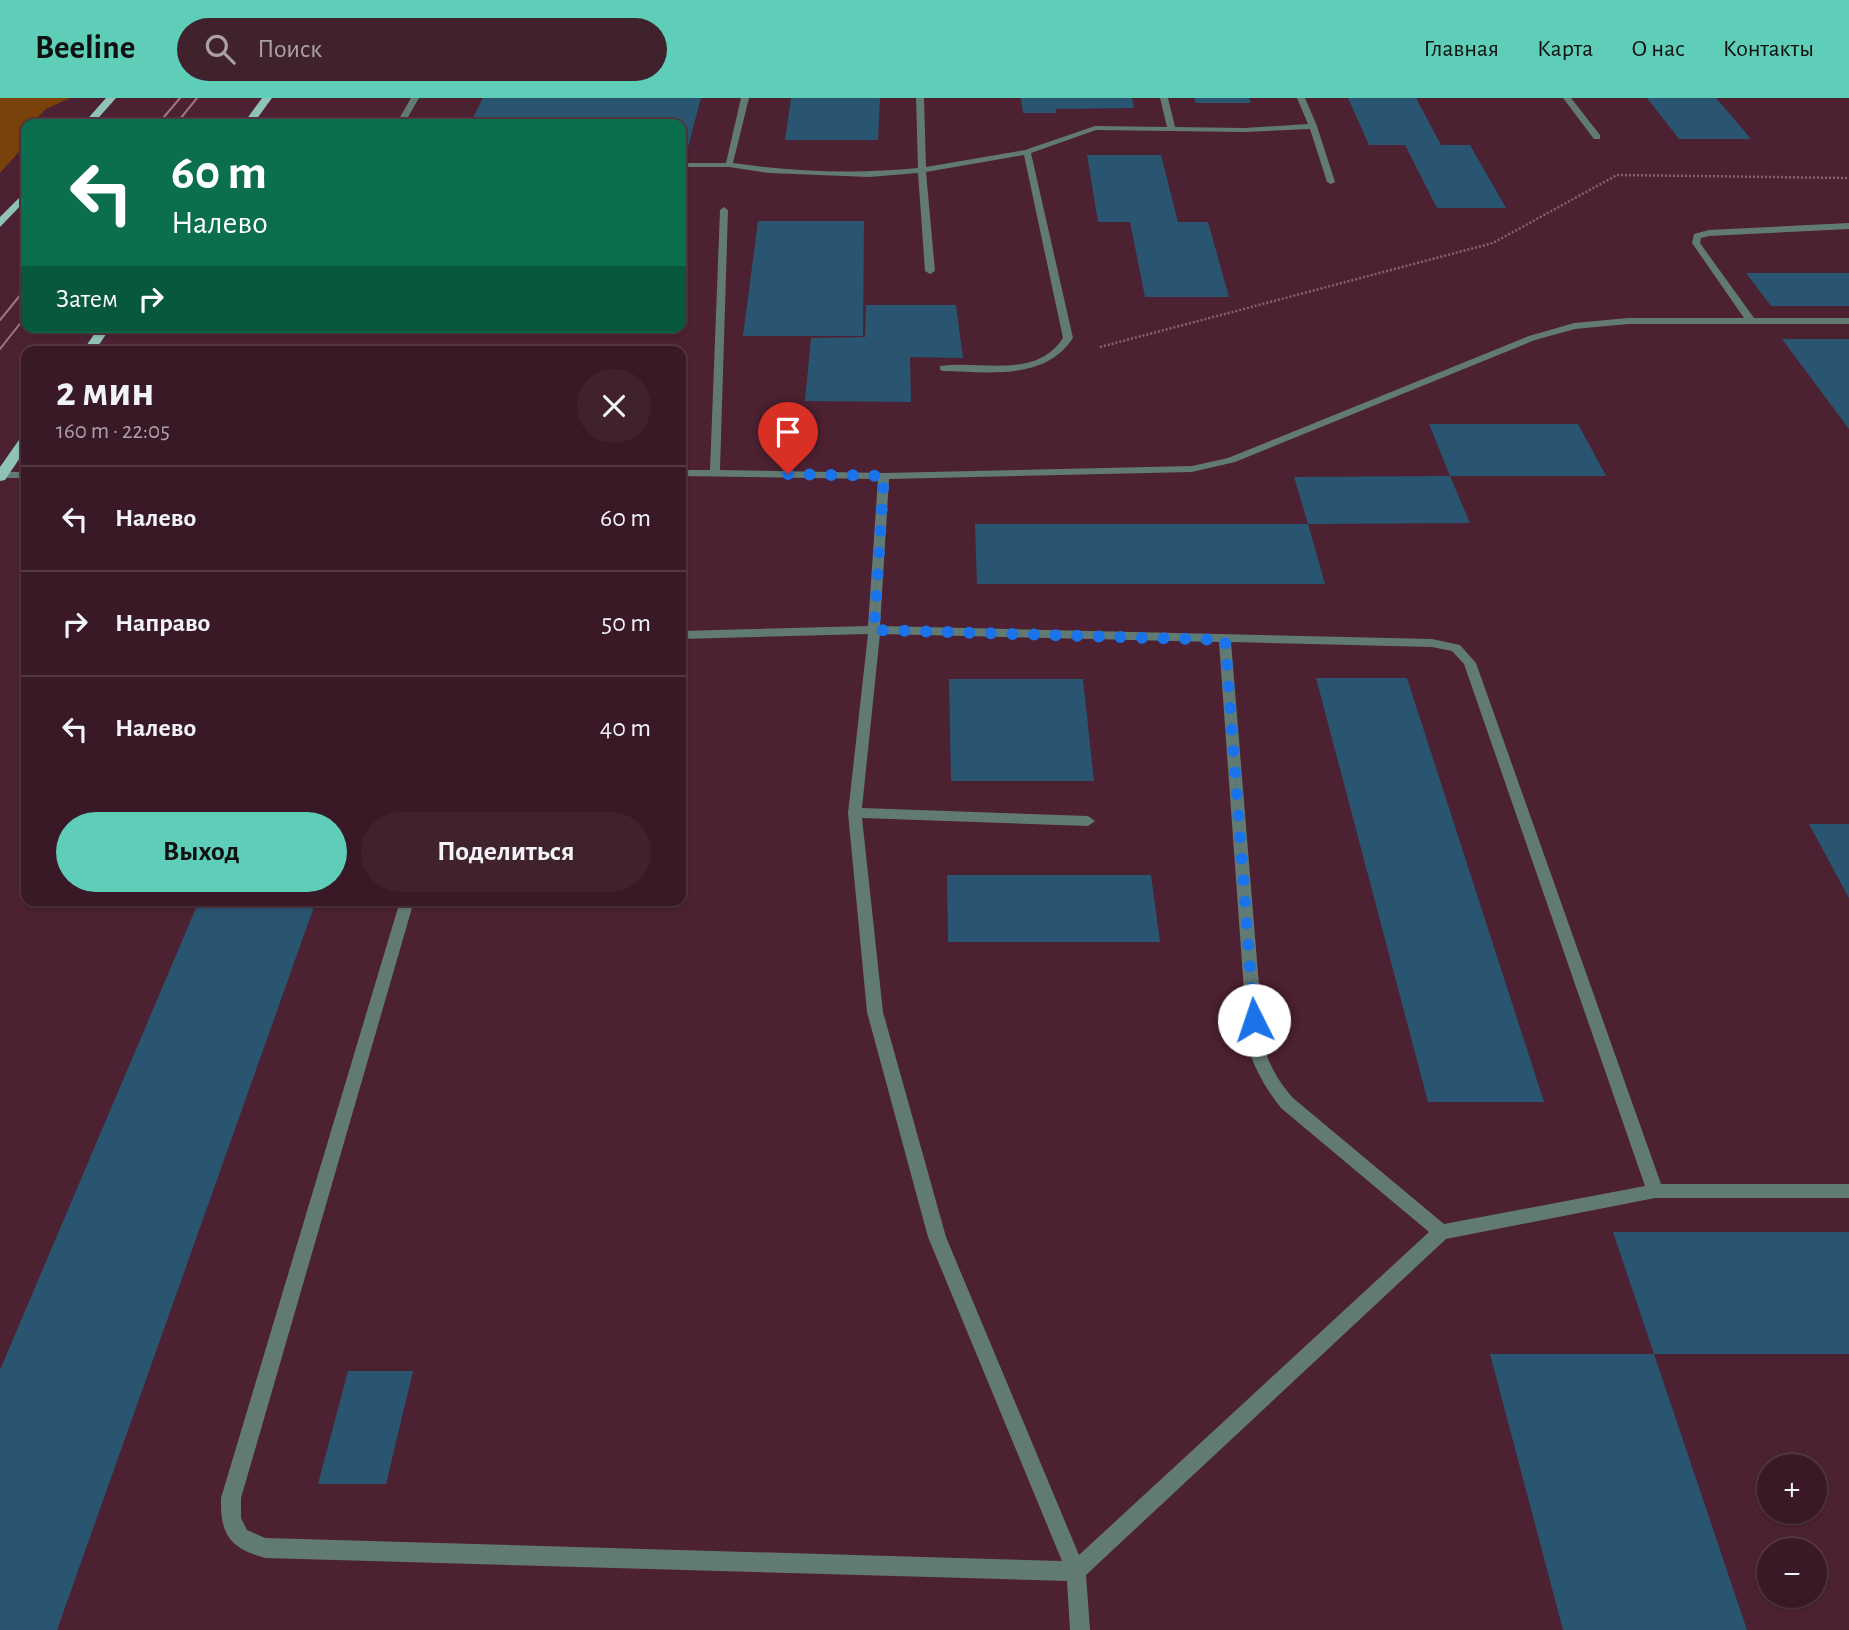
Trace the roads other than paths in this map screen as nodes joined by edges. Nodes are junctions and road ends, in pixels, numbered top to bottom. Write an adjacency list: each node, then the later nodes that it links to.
1 (111, 98): 9 (main road)
2 (267, 98): 10 (main road)
3 (415, 98): 11 (lane)
4 (745, 98): 17 (lane)
5 (920, 98): 18 (lane)
6 (1164, 98): 13 (lane)
7 (1301, 98): 12 (lane)
8 (1567, 98): 14 (lane)
9 (92, 119)
10 (252, 119)
11 (403, 119)
12 (1313, 126): 13 (lane); 19 (lane)
13 (1171, 127): 15 (lane)
14 (1597, 137)
15 (1027, 152): 18 (lane); 27 (lane)
16 (686, 164): 17 (lane)
17 (729, 165): 18 (lane)
18 (922, 170): 24 (lane)
19 (1331, 182)
20 (21, 200): 22 (main road)
21 (724, 210): 30 (lane)
22 (0, 224)
23 (1849, 226): 25 (lane)
24 (930, 271)
25 (1751, 321): 26 (lane); 33 (lane)
26 (1849, 321)
27 (943, 368)
28 (21, 447): 32 (main road)
29 (686, 473): 30 (lane)
30 (715, 473): 33 (lane)
31 (21, 475): 32 (lane)
32 (1, 476)
33 (884, 476): 34 (lane)
34 (874, 630): 35 (lane); 36 (lane); 37 (lane)
35 (686, 635)
36 (1225, 640): 40 (lane); 42 (lane)
37 (855, 813): 38 (lane); 43 (lane)
38 (1088, 821)
39 (406, 906): 43 (lane)
40 (1655, 1191): 41 (lane); 42 (lane)
41 (1849, 1191)
42 (1441, 1232): 43 (lane)
43 (1076, 1571): 44 (lane)
44 (1080, 1630)

